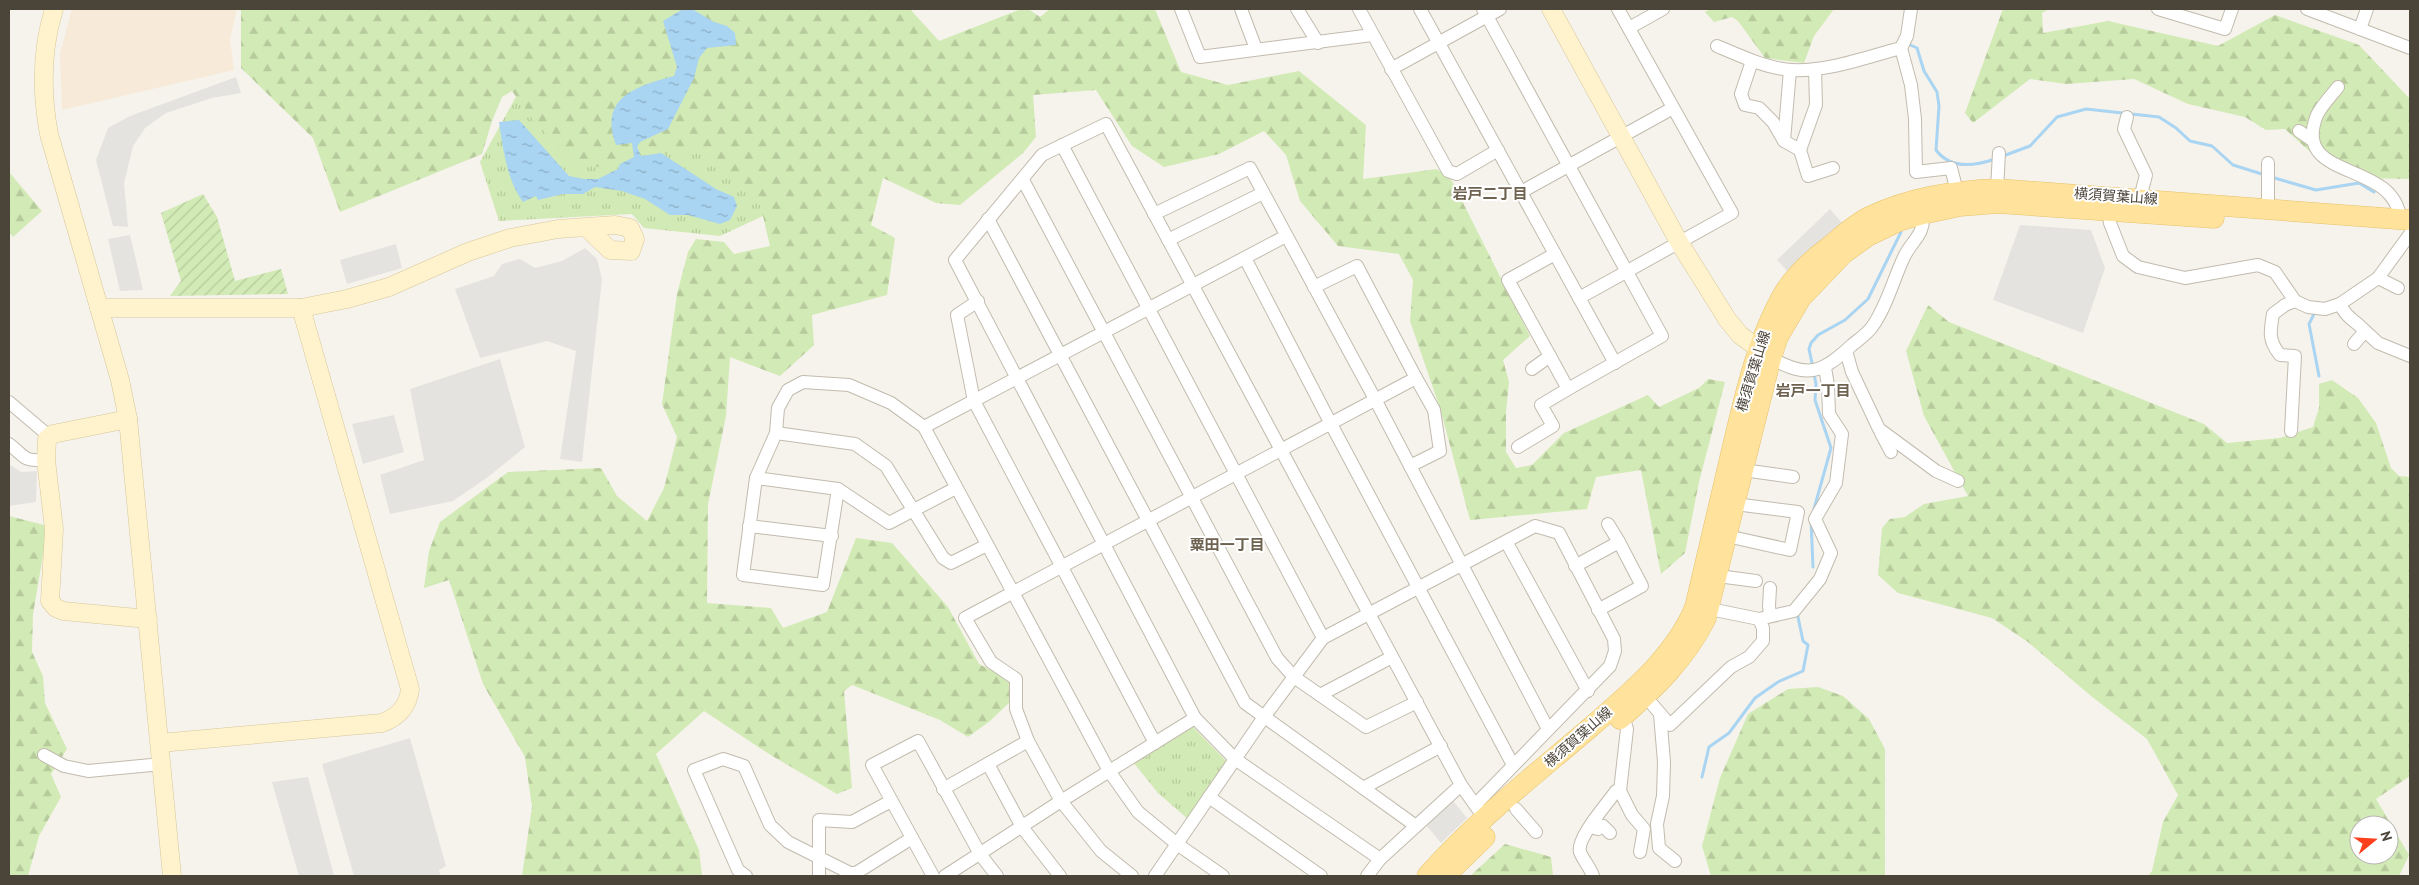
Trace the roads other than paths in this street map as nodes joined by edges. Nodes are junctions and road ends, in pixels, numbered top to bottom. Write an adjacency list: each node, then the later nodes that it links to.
1 (54, 9): 71 (street)
2 (1181, 9): 25 (street)
3 (1241, 9): 25 (street)
4 (1297, 9): 20 (street)
5 (1359, 9): 19 (street)
6 (1420, 9): 21 (street)
7 (1500, 9): 16 (street)
8 (1551, 9): 34 (street)
9 (1618, 9): 17 (street)
10 (1663, 9): 17 (street)
11 (1911, 9): 23 (street)
12 (2158, 9): 13 (street)
13 (2232, 9)
14 (2307, 9): 18 (street)
15 (2367, 9): 18 (street)
16 (1485, 12): 21 (street); 42 (street)
17 (1629, 28): 31 (street)
18 (2360, 29): 24 (street)
19 (1372, 35): 20 (street); 27 (street)
20 (1318, 43): 25 (street)
21 (1439, 43): 27 (street); 38 (street)
22 (1718, 46): 26 (street)
23 (1901, 48): 28 (street); 49 (street)
24 (2410, 48)
25 (1256, 49)
26 (1752, 61): 29 (street); 36 (street)
27 (1391, 69): 38 (street)
28 (1815, 69): 29 (street); 39 (street)
29 (1790, 70): 36 (street)
30 (2338, 87): 35 (street)
31 (1674, 108): 34 (street); 59 (street)
32 (2127, 117): 48 (street)
33 (2299, 131): 35 (street)
34 (1622, 138): 42 (street); 59 (street)
35 (2312, 140): 55 (street)
36 (1784, 141): 39 (street)
37 (1062, 145): 44 (street); 52 (street); 73 (street)
38 (1498, 150): 46 (street)
39 (1800, 150): 43 (street)
40 (1999, 153): 45 (street)
41 (2268, 163): 51 (street)
42 (1569, 165): 46 (street); 62 (street)
43 (1833, 168)
44 (1023, 180): 54 (street); 75 (street)
45 (1997, 188): 48 (main road, 横須賀葉山線); 49 (main road, 横須賀葉山線)
46 (1521, 192): 60 (street)
47 (1263, 193): 52 (street); 57 (street); 58 (street)
48 (2140, 198): 51 (main road, 横須賀葉山線)
49 (1959, 199): 50 (main road, 横須賀葉山線); 53 (main road, 横須賀葉山線); 78 (main road, 横須賀葉山線)
50 (2108, 210): 55 (main road, 横須賀葉山線); 69 (street)
51 (2268, 210): 55 (main road, 横須賀葉山線)
52 (1154, 214): 58 (street)
53 (1922, 214): 77 (street); 78 (main road, 横須賀葉山線)
54 (988, 219): 68 (street); 79 (street)
55 (2408, 227): 63 (street)
56 (586, 228): 72 (street)
57 (1286, 236): 61 (street); 65 (street)
58 (1168, 240): 64 (street)
59 (1680, 242): 62 (street); 78 (street)
60 (1555, 254): 67 (street); 80 (street)
61 (1246, 258): 64 (street); 92 (street)
62 (1627, 271): 67 (street); 82 (street)
63 (2378, 278): 66 (street); 70 (street)
64 (1193, 286): 73 (street); 100 (street)
65 (1314, 287): 86 (street); 89 (street)
66 (2398, 288)
67 (1579, 298): 82 (street)
68 (978, 301): 85 (street); 88 (street)
69 (2295, 301): 70 (street); 95 (street)
70 (2340, 304): 74 (street)
71 (99, 308): 72 (street); 91 (street)
72 (301, 308): 149 (street)
73 (1149, 308): 75 (street); 105 (street)
74 (2365, 331): 76 (street); 81 (street)
75 (1105, 332): 79 (street); 111 (street)
76 (2354, 344)
77 (1846, 351): 83 (street); 94 (street)
78 (1765, 353): 83 (street); 104 (main road, 横須賀葉山線); 166 (main road, 横須賀葉山線)
79 (1062, 354): 85 (street); 114 (street)
80 (1550, 356): 84 (street); 87 (street)
81 (2410, 356)
82 (1615, 364): 87 (street)
83 (1825, 368): 134 (street)
84 (1532, 369)
85 (1016, 378): 88 (street); 119 (street)
86 (1416, 378): 89 (street); 103 (street)
87 (1568, 389): 99 (street)
88 (974, 401): 93 (street); 124 (street)
89 (1376, 401): 92 (street); 103 (street)
90 (9, 402): 97 (street)
91 (128, 419): 97 (street); 135 (street)
92 (1331, 424): 100 (street); 128 (street)
93 (924, 427): 96 (street); 109 (street)
94 (1879, 429): 101 (street); 108 (street)
95 (2290, 431)
96 (776, 433): 107 (street); 113 (street)
97 (49, 436): 102 (street)
98 (9, 444): 102 (street)
99 (1518, 447)
100 (1281, 450): 105 (street); 133 (street)
101 (1891, 452)
102 (46, 460): 135 (street)
103 (1410, 466): 123 (street)
104 (1743, 470): 106 (street); 112 (main road, 横須賀葉山線)
105 (1237, 474): 111 (street); 136 (street)
106 (1793, 477)
107 (756, 478): 110 (street); 116 (street)
108 (1958, 481)
109 (956, 488): 113 (street); 122 (street)
110 (838, 489): 113 (street); 117 (street)
111 (1193, 496): 114 (street); 138 (street)
112 (1735, 504): 118 (main road, 横須賀葉山線); 118 (street)
113 (914, 512): 122 (street)
114 (1149, 520): 119 (street); 145 (street)
115 (1608, 524): 121 (street)
116 (750, 526): 117 (street); 117 (street)
117 (832, 536)
118 (1728, 536): 126 (main road, 横須賀葉山線)
119 (1105, 542): 124 (street); 146 (street)
120 (1507, 542): 123 (street); 125 (street); 139 (street)
121 (1619, 542): 125 (street); 132 (street)
122 (987, 545): 130 (street)
123 (1462, 565): 128 (street); 147 (street)
124 (1060, 566): 130 (street); 150 (street)
125 (1575, 566): 132 (street)
126 (1718, 576): 127 (street); 131 (main road, 横須賀葉山線)
127 (1756, 581)
128 (1418, 588): 133 (street); 156 (street)
129 (1770, 588): 134 (street)
130 (1013, 592): 148 (street); 157 (street)
131 (1710, 609): 134 (street); 141 (main road, 横須賀葉山線)
132 (1598, 610): 139 (street)
133 (1370, 614): 136 (street); 137 (street)
134 (1765, 618): 143 (street)
135 (148, 619): 149 (street)
136 (1323, 638): 138 (street)
137 (1392, 657): 140 (street); 142 (street)
138 (1294, 677): 140 (street); 145 (street)
139 (1588, 691): 147 (street)
140 (1320, 695): 142 (street)
141 (1645, 696): 143 (street); 144 (main road, 横須賀葉山線)
142 (1416, 702): 151 (street)
143 (1660, 714): 178 (street)
144 (1623, 716): 161 (street); 165 (main road, 横須賀葉山線)
145 (1264, 717): 153 (street); 159 (street)
146 (1195, 718): 150 (street); 153 (street)
147 (1548, 729): 156 (street)
148 (1028, 741): 155 (street); 164 (street)
149 (160, 743): 154 (street)
150 (1154, 743): 157 (street)
151 (1440, 746): 158 (street); 159 (street)
152 (44, 755): 154 (street)
153 (1235, 759): 162 (street); 177 (street)
154 (162, 764): 179 (street)
155 (988, 764): 160 (street); 169 (street)
156 (1513, 765): 166 (street)
157 (1109, 771): 164 (street); 173 (street)
158 (1461, 785): 166 (street); 168 (street)
159 (1363, 788): 168 (street)
160 (943, 789): 163 (street); 175 (street)
161 (1620, 791): 167 (street); 174 (street)
162 (1210, 797): 173 (street); 189 (street)
163 (891, 801): 172 (street); 176 (street)
164 (1061, 801): 169 (street); 186 (street)
165 (1516, 809): 170 (street); 192 (main road, 横須賀葉山線)
166 (1480, 812): 191 (main road, 横須賀葉山線)
167 (1594, 820): 171 (street); 193 (street)
168 (1416, 826): 177 (street)
169 (1022, 827): 175 (street); 185 (street)
170 (1536, 832)
171 (1610, 833)
172 (912, 838): 176 (street); 182 (street)
173 (1177, 844): 187 (street); 188 (street)
174 (1640, 852)
175 (980, 854): 183 (street); 184 (street)
176 (819, 859): 180 (street); 181 (street)
177 (1380, 859): 190 (street)
178 (1675, 861)
179 (172, 876)
180 (746, 876)
181 (819, 876)
182 (933, 876)
183 (945, 876)
184 (997, 876)
185 (1060, 876)
186 (1132, 876)
187 (1155, 876)
188 (1223, 876)
189 (1321, 876)
190 (1367, 876)
191 (1427, 876)
192 (1445, 876)
193 (1593, 876)

